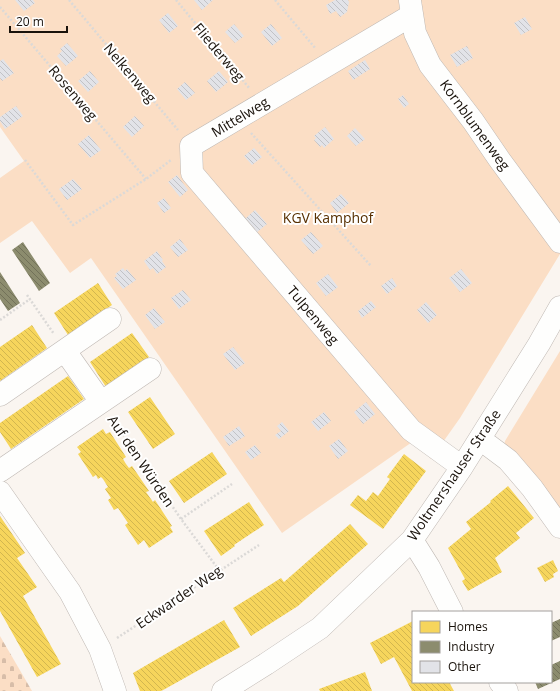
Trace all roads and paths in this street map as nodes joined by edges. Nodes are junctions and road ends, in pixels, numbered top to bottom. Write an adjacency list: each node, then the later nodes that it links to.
1 (70, 0): 9 (path, Nelkenweg)
2 (176, 0): 7 (path, Fliederweg)
3 (275, 0): 6 (path)
4 (0, 7): 11 (path, Rosenweg)
5 (411, 7): 6 (street, Mittelweg); 12 (street, Kornblumenweg)
6 (329, 64): 7 (street, Mittelweg)
7 (263, 103): 8 (street, Mittelweg)
8 (238, 118): 9 (street, Mittelweg); 13 (path)
9 (191, 146): 11 (path); 24 (street, Tulpenweg)
10 (25, 160): 11 (path)
11 (146, 179)
12 (560, 242)
13 (371, 266)
14 (27, 295): 15 (path)
15 (30, 299): 18 (path); 19 (path)
16 (557, 317): 23 (street, Woltmershauser Straße)
17 (110, 319): 19 (street)
18 (0, 320)
19 (65, 351): 21 (street); 22 (street, Auf den Würden)
20 (150, 369): 22 (street)
21 (0, 395)
22 (101, 402): 25 (street); 28 (path, Auf den Würden)
23 (480, 438): 24 (street, Woltmershauser Straße); 29 (street)
24 (462, 467): 30 (street, Woltmershauser Straße)
25 (0, 471)
26 (232, 484): 28 (path)
27 (0, 492): 34 (street)
28 (181, 519): 32 (path, Auf den Würden)
29 (560, 527)
30 (412, 540): 33 (street); 37 (street, Woltmershauser Straße)
31 (259, 545): 32 (path, Eckwarder Weg)
32 (219, 570): 34 (path, Eckwarder Weg)
33 (451, 611)
34 (100, 649): 36 (street)
35 (501, 683): 38 (street)
36 (115, 691)
37 (223, 691)
38 (507, 691)

